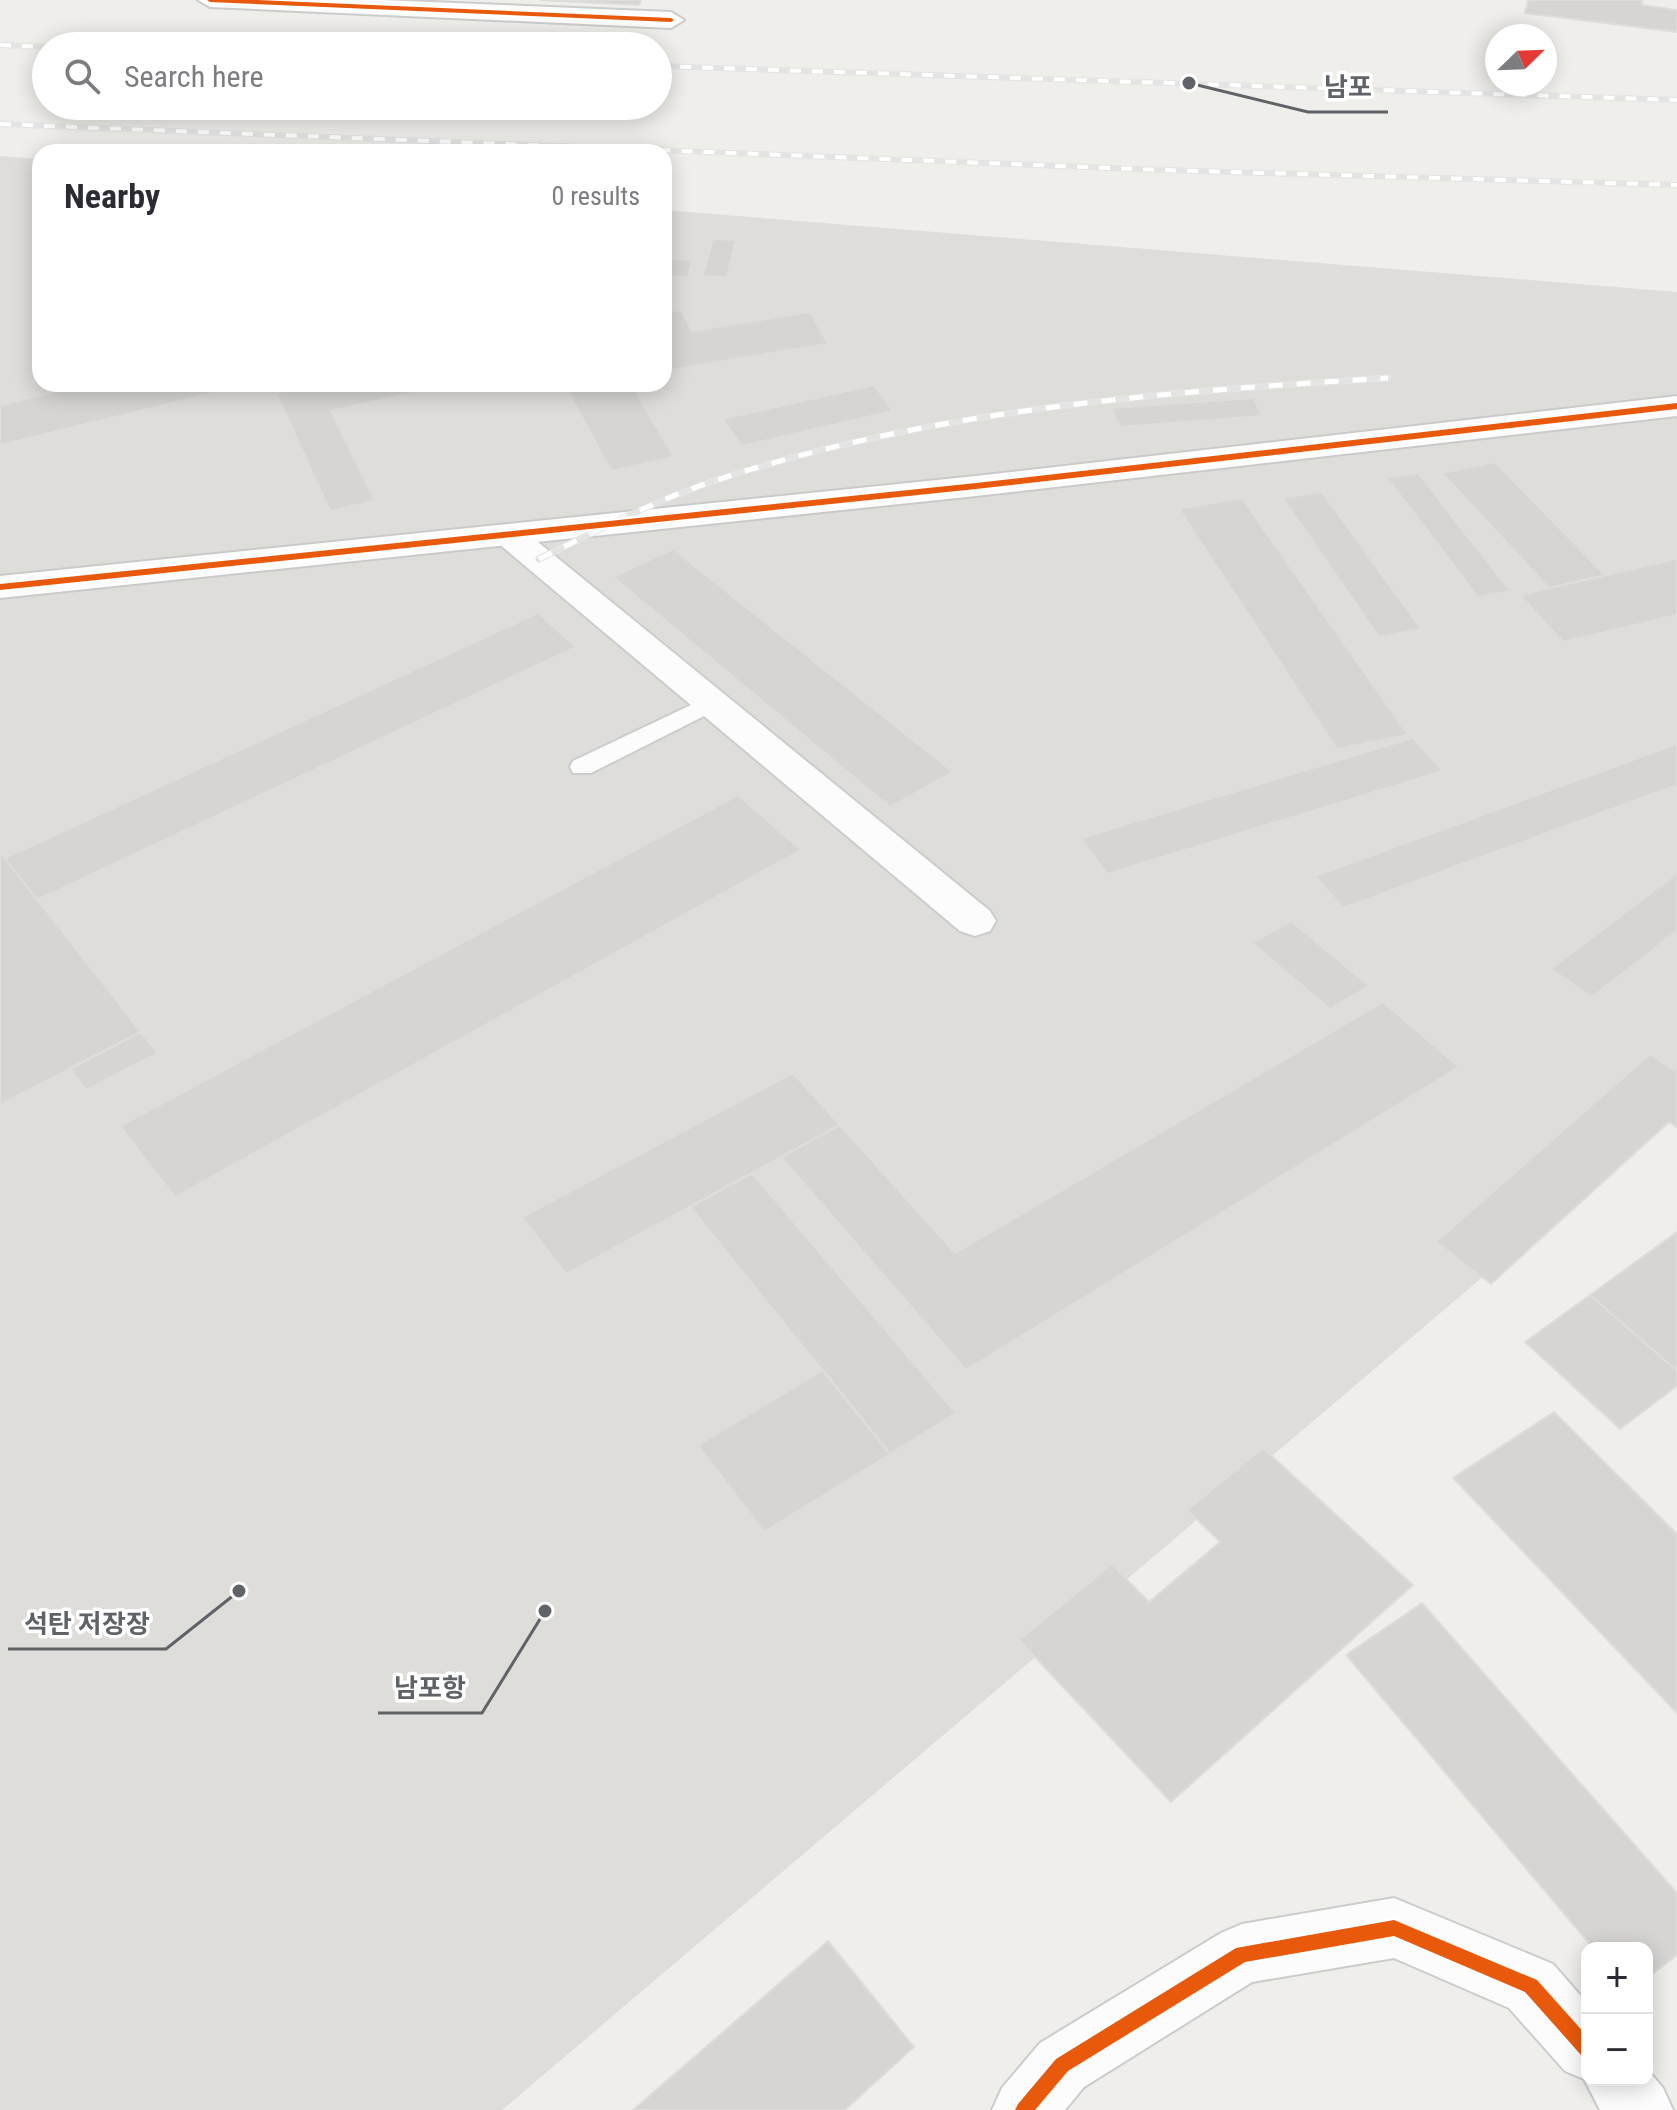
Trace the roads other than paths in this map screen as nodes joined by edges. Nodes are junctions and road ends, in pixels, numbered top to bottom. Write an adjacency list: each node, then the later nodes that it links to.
1 (210, 0): 2 (street)
2 (671, 20)
3 (1677, 406): 4 (street)
4 (510, 536): 5 (street); 6 (street)
5 (0, 587)
6 (712, 703): 7 (lane); 8 (street)
7 (582, 767)
8 (975, 921)
9 (1581, 2042): 11 (street)
10 (1620, 2086): 12 (street)
11 (1024, 2110)
12 (1641, 2110)

